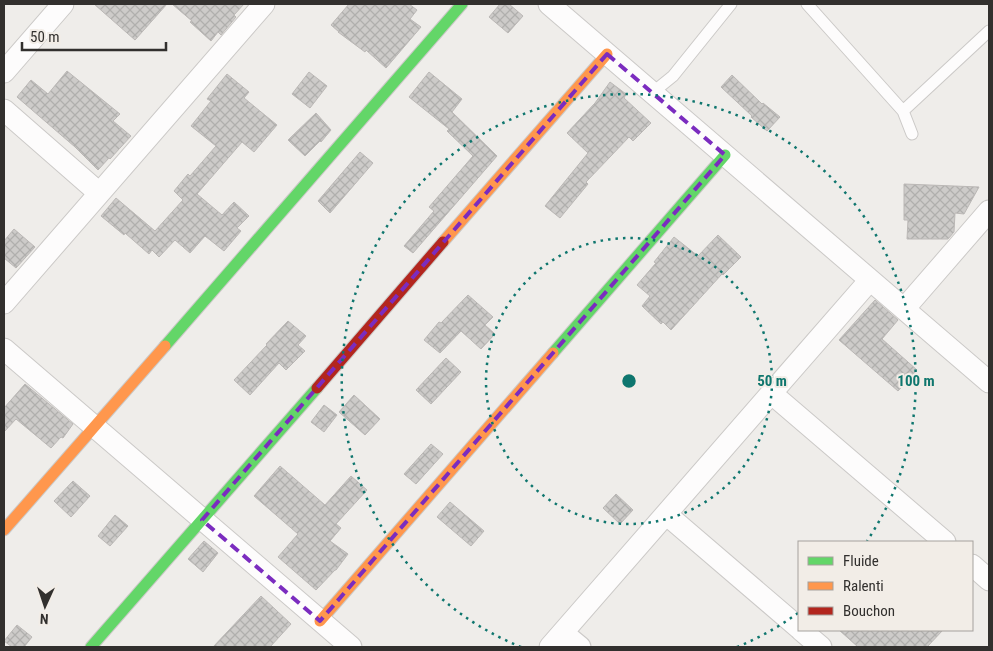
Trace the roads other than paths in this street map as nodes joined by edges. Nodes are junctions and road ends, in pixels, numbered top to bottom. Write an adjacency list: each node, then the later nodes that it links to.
1 (63, 4): 9 (street)
2 (264, 4): 15 (street)
3 (462, 4): 23 (street)
4 (549, 4): 8 (street)
5 (731, 4): 10 (lane)
6 (807, 4): 12 (lane)
7 (989, 31): 12 (lane)
8 (607, 54): 10 (street); 25 (street)
9 (4, 72)
10 (652, 93): 14 (street)
11 (4, 110): 15 (street)
12 (904, 111): 13 (lane)
13 (912, 134)
14 (725, 155): 17 (street); 30 (street)
15 (100, 193): 18 (street)
16 (989, 211): 19 (street)
17 (870, 280): 19 (street); 22 (street)
18 (4, 303)
19 (904, 309): 21 (street)
20 (4, 349): 23 (street)
21 (989, 382)
22 (771, 393): 24 (street); 27 (street)
23 (94, 426): 25 (street); 26 (street)
24 (666, 514): 31 (street); 33 (street)
25 (202, 520): 30 (street); 35 (street)
26 (4, 530)
27 (944, 541)
28 (973, 567): 29 (street)
29 (989, 580)
30 (320, 620): 34 (street)
31 (798, 627)
32 (802, 631): 37 (street)
33 (556, 640): 36 (street)
34 (344, 645)
35 (91, 647)
36 (580, 647)
37 (822, 647)

